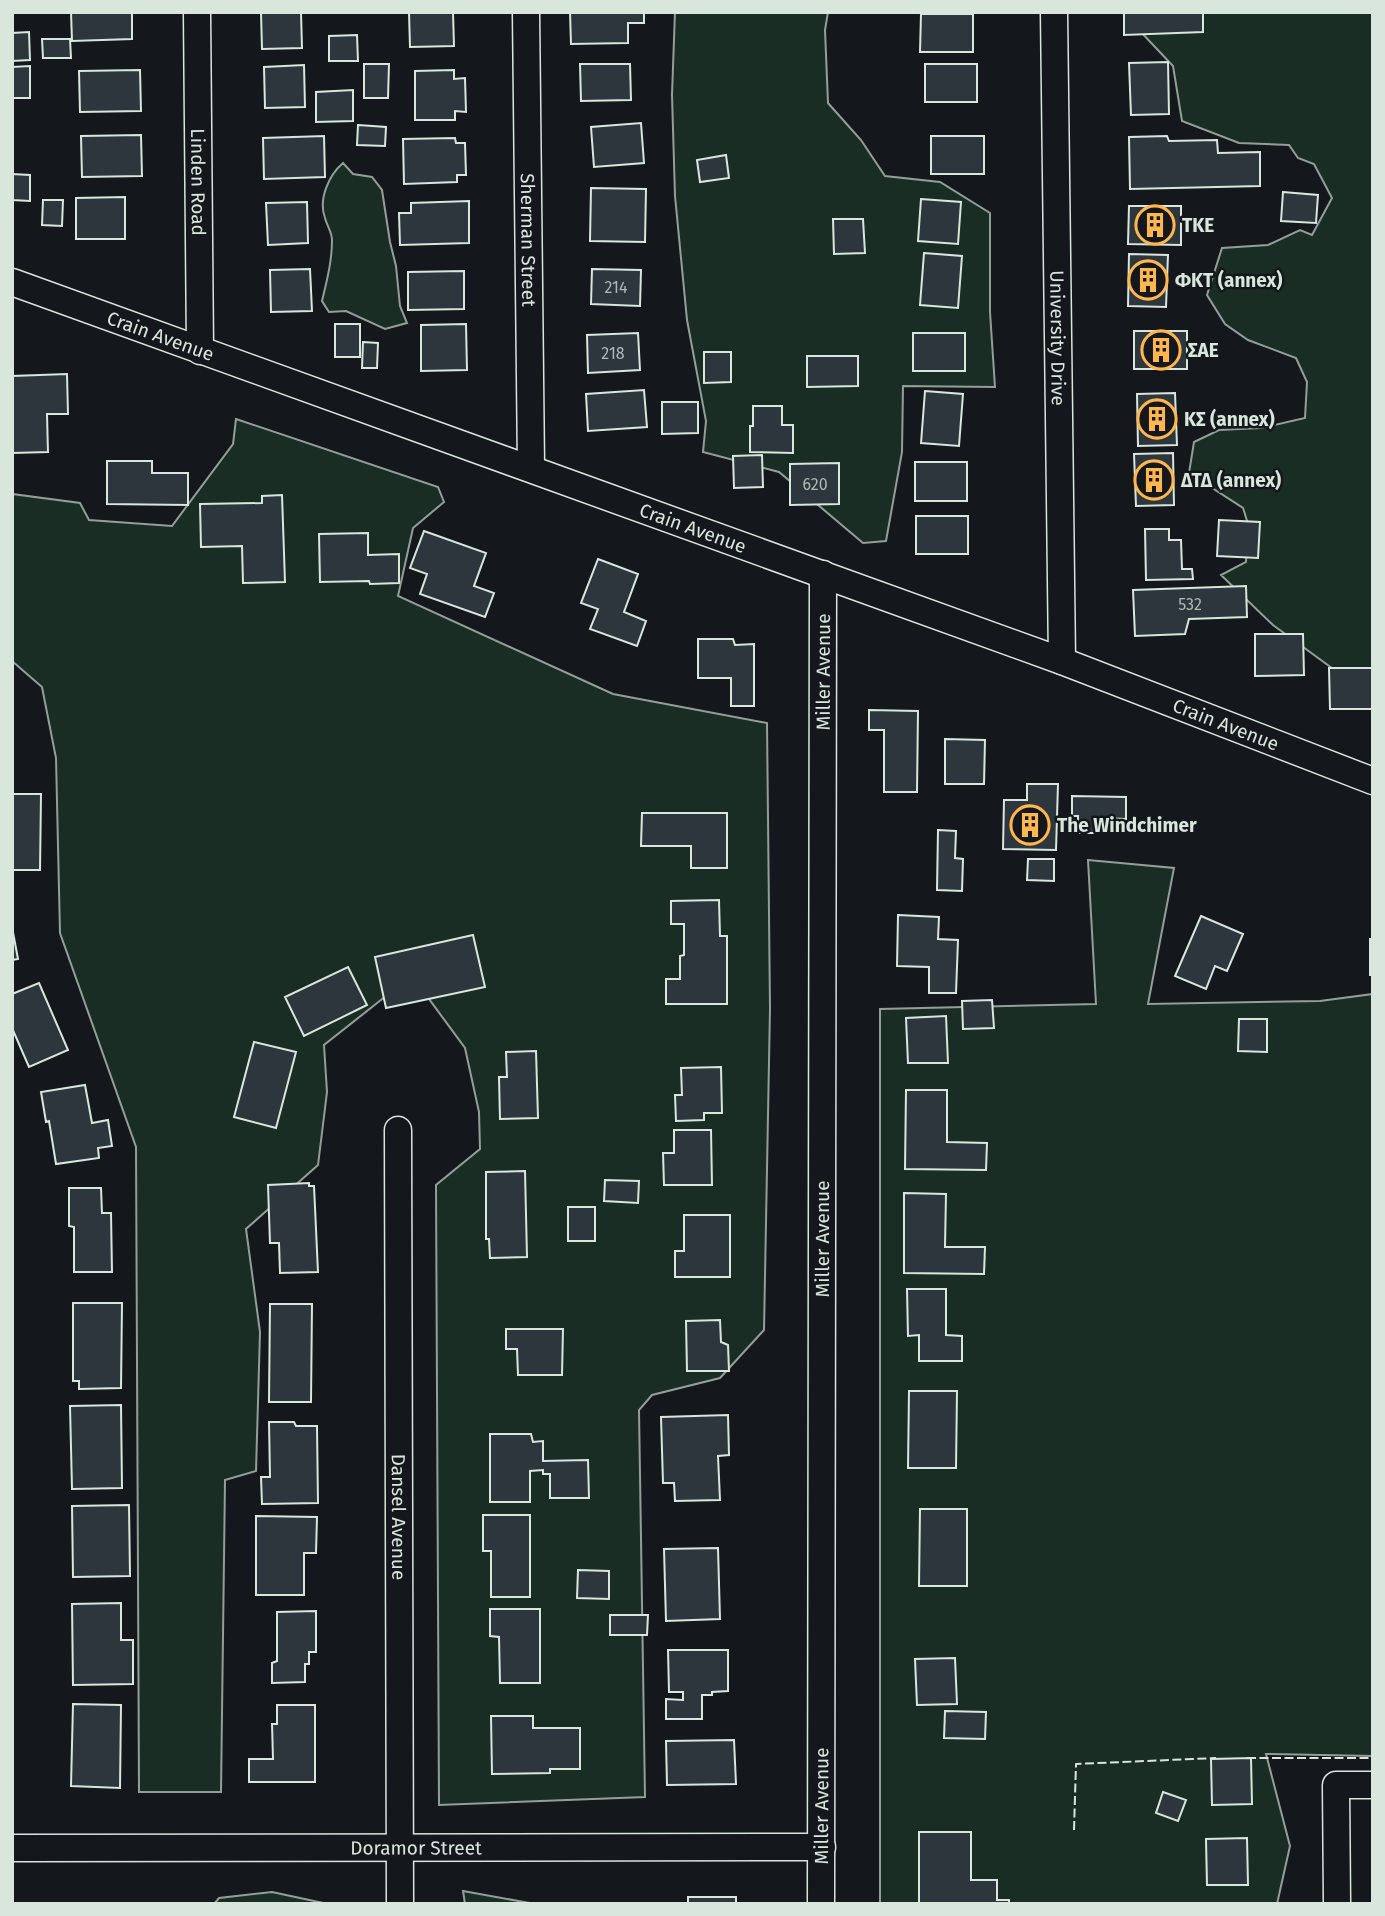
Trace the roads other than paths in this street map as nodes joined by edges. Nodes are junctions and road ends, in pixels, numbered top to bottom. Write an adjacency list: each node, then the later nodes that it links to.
1 (197, 12): 5 (street, Linden Road)
2 (526, 12): 6 (street, Sherman Street)
3 (1054, 12): 8 (street, University Drive)
4 (12, 282): 5 (street, Crain Avenue)
5 (200, 351): 6 (street, Crain Avenue)
6 (531, 468): 7 (street, Crain Avenue)
7 (823, 574): 8 (street, Crain Avenue); 12 (street, Miller Avenue)
8 (1062, 661): 9 (street, Crain Avenue)
9 (1373, 780)
10 (398, 1130): 14 (street, Dansel Avenue)
11 (1373, 1784): 17 (street)
12 (822, 1847): 14 (street, Doramor Street); 16 (street, Miller Avenue)
13 (12, 1848): 14 (street, Doramor Street)
14 (400, 1849): 15 (street, Dansel Avenue)
15 (400, 1904)
16 (821, 1904)
17 (1336, 1904)

